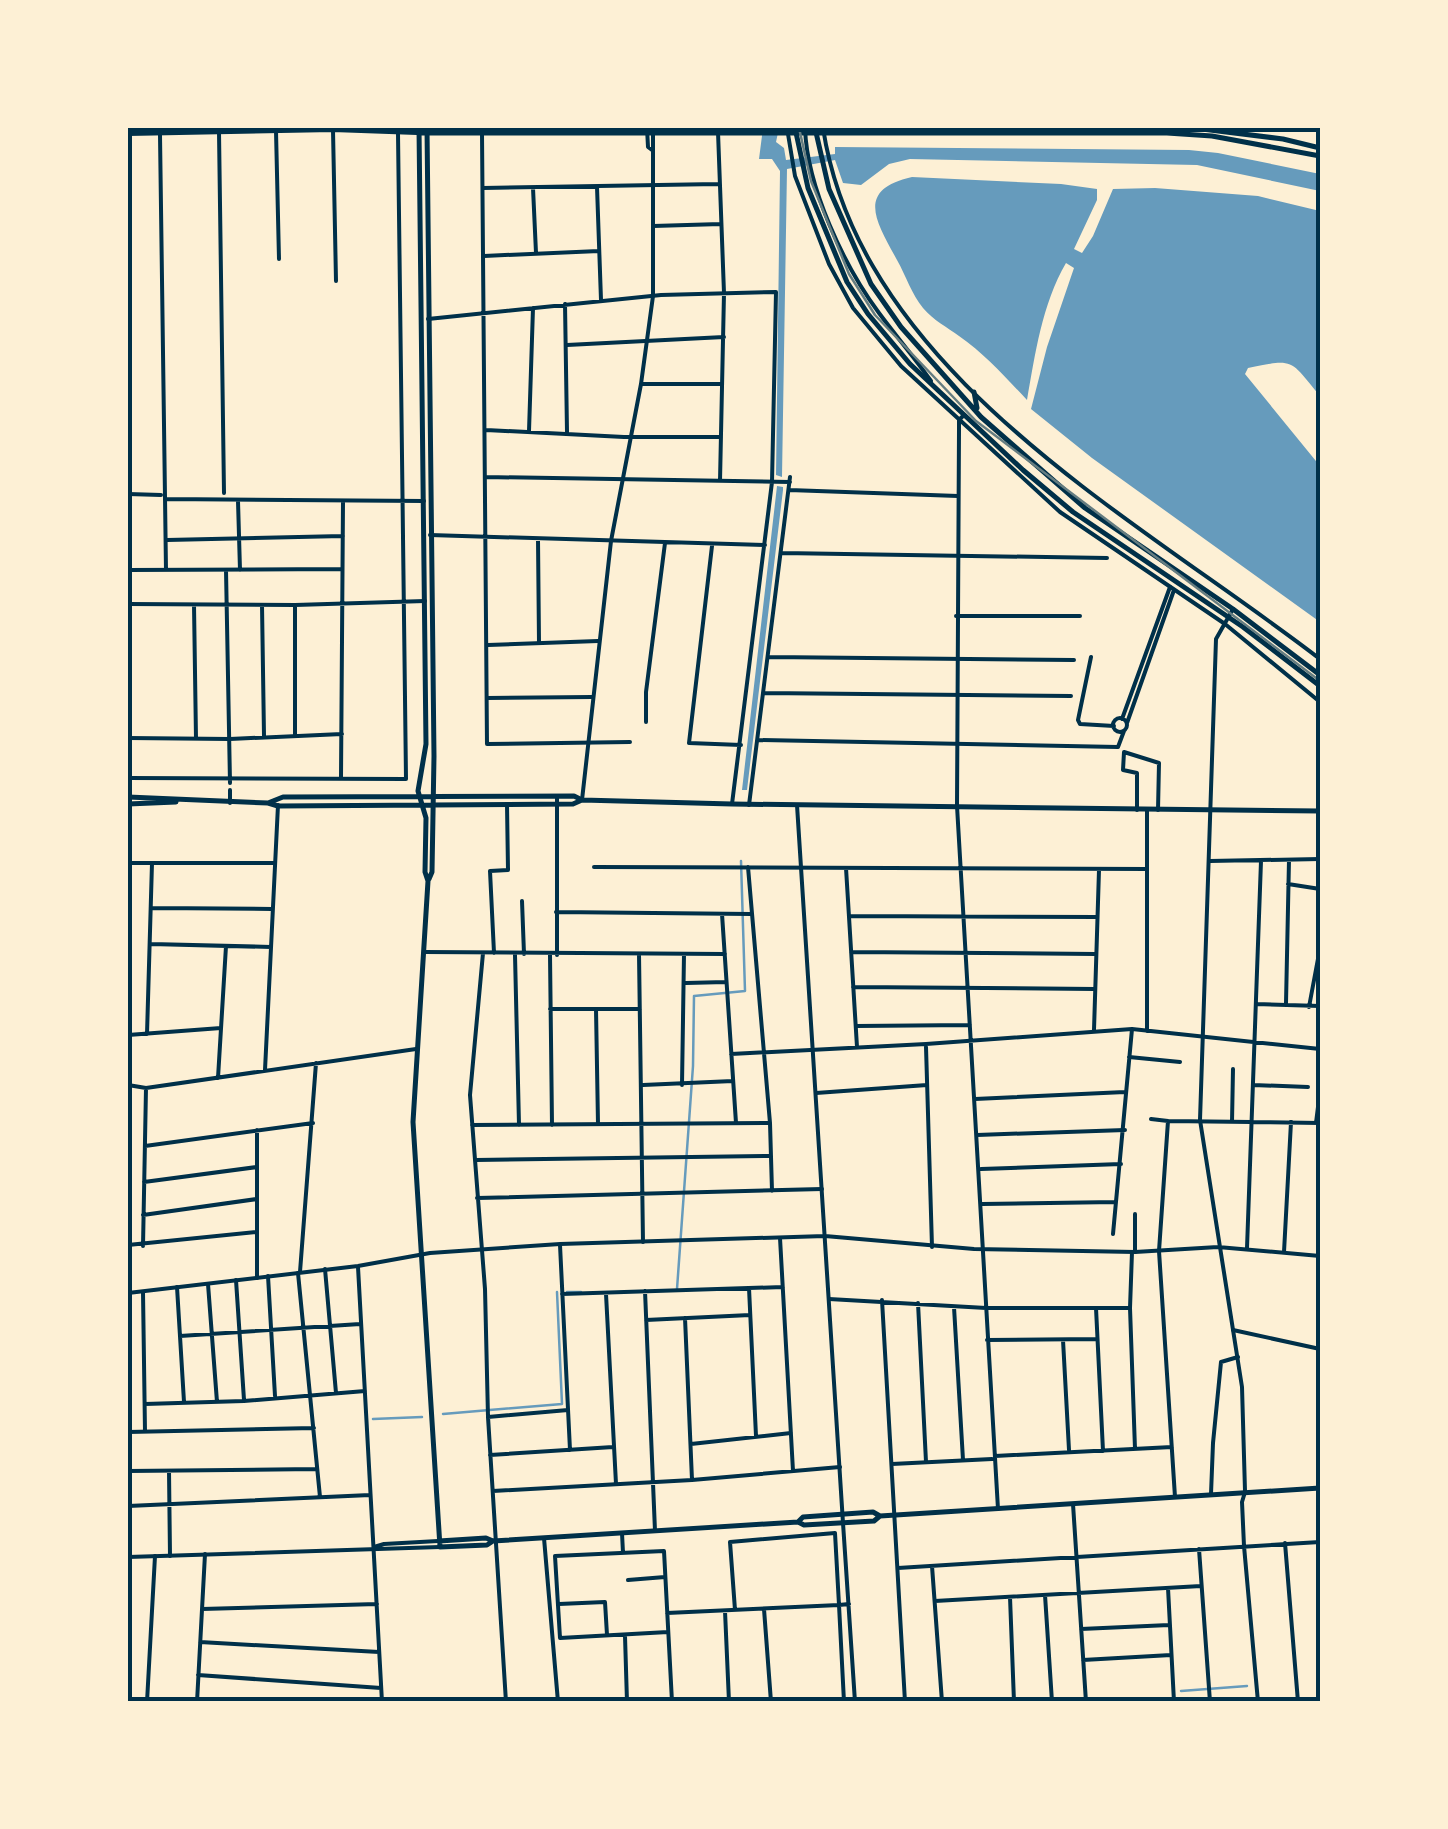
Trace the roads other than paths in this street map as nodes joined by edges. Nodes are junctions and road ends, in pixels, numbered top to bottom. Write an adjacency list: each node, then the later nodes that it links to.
1 (359, 128): 7 (street)
2 (795, 128): 47 (main road)
3 (815, 128): 49 (main road)
4 (1194, 128): 12 (main road)
5 (650, 129): 16 (main road); 18 (main road); 24 (street)
6 (332, 130): 7 (street); 13 (street); 34 (street)
7 (352, 130): 15 (street)
8 (423, 130): 15 (street); 18 (main road); 41 (main road); 66 (main road)
9 (805, 130): 10 (main road); 17 (main road); 47 (street)
10 (823, 130): 11 (main road); 48 (street)
11 (1016, 130): 22 (main road)
12 (1248, 130): 21 (main road)
13 (276, 131): 14 (street); 33 (street)
14 (219, 132): 20 (street); 61 (street)
15 (398, 132): 68 (street)
16 (718, 132): 17 (main road); 23 (street)
17 (786, 132): 50 (street)
18 (482, 133): 26 (street)
19 (128, 134): 20 (street)
20 (160, 134): 64 (street)
21 (1320, 148)
22 (1320, 156)
23 (720, 184): 24 (street); 28 (street)
24 (652, 186): 25 (street); 29 (street)
25 (597, 187): 27 (street); 30 (street)
26 (483, 188): 27 (street); 32 (street)
27 (533, 188): 31 (street)
28 (721, 224): 29 (street); 35 (street)
29 (653, 226): 36 (street)
30 (599, 250): 31 (street); 37 (street)
31 (536, 253): 32 (street)
32 (484, 256): 40 (street)
33 (279, 259)
34 (336, 281)
35 (724, 293): 36 (street); 42 (street); 59 (street)
36 (653, 296): 37 (street); 43 (street)
37 (601, 300): 38 (street)
38 (565, 304): 39 (street); 44 (street)
39 (533, 308): 40 (street); 52 (street)
40 (484, 314): 41 (street); 51 (street)
41 (428, 318): 69 (main road)
42 (724, 338): 43 (street); 46 (street)
43 (648, 341): 44 (street); 45 (street)
44 (566, 345): 53 (street)
45 (641, 384): 46 (street); 55 (street)
46 (722, 384): 54 (street)
47 (933, 384): 50 (main road)
48 (974, 392): 49 (main road); 106 (street)
49 (978, 413): 96 (main road)
50 (961, 418): 63 (street); 87 (street); 99 (main road)
51 (486, 430): 52 (street); 56 (street)
52 (529, 431): 53 (street)
53 (567, 432): 55 (street)
54 (720, 436): 55 (street); 58 (street)
55 (632, 437): 57 (street)
56 (486, 477): 57 (street); 71 (street)
57 (623, 479): 58 (street); 75 (street)
58 (720, 481): 59 (street)
59 (782, 481): 60 (street); 78 (street)
60 (789, 490): 63 (street); 79 (street)
61 (224, 493)
62 (128, 494): 64 (street)
63 (958, 496): 80 (street)
64 (163, 497): 65 (street); 74 (street)
65 (238, 501): 67 (street); 72 (street)
66 (424, 501): 68 (street); 88 (main road)
67 (343, 502): 68 (street); 70 (street)
68 (401, 502): 89 (street)
69 (430, 535): 71 (street); 131 (main road)
70 (342, 536): 72 (street); 82 (street)
71 (487, 536): 73 (street); 102 (street)
72 (239, 539): 74 (street); 86 (street)
73 (538, 539): 75 (street); 101 (street)
74 (166, 540): 84 (street)
75 (611, 541): 76 (street); 100 (street)
76 (665, 543): 77 (street); 117 (street)
77 (712, 544): 78 (street); 129 (street)
78 (764, 544): 129 (street)
79 (782, 553): 80 (street); 103 (street)
80 (957, 556): 81 (street); 97 (street)
81 (1107, 558)
82 (342, 569): 86 (street); 91 (street)
83 (128, 570): 84 (street)
84 (166, 570): 85 (street)
85 (226, 570): 86 (street); 94 (street)
86 (240, 570)
87 (1172, 588): 99 (street); 116 (street)
88 (425, 602): 89 (street); 132 (main road)
89 (402, 603): 91 (street); 134 (street)
90 (128, 604): 92 (street)
91 (342, 604): 93 (street); 120 (street)
92 (194, 605): 94 (street); 124 (street)
93 (295, 605): 95 (street); 121 (street)
94 (228, 606): 95 (street); 125 (street)
95 (262, 606): 123 (street)
96 (1233, 609): 99 (street); 108 (main road)
97 (956, 616): 98 (street); 105 (street)
98 (1080, 616)
99 (1226, 620): 109 (main road); 115 (street); 155 (street)
100 (598, 640): 101 (street); 113 (street)
101 (539, 643): 102 (street)
102 (486, 645): 114 (street)
103 (768, 657): 105 (street); 110 (street)
104 (1091, 657): 118 (street)
105 (958, 659): 107 (street); 111 (street)
106 (1320, 659)
107 (1074, 660)
108 (1320, 675)
109 (1320, 686)
110 (763, 693): 111 (street); 126 (street)
111 (957, 695): 112 (street); 130 (street)
112 (1071, 696)
113 (592, 697): 114 (street); 127 (street)
114 (487, 698): 127 (street)
115 (1320, 702)
116 (1124, 721): 118 (street); 119 (street)
117 (646, 722)
118 (1114, 726): 119 (street)
119 (1124, 731): 130 (street)
120 (342, 734): 121 (street); 134 (street)
121 (295, 736): 123 (street)
122 (128, 738): 124 (street)
123 (264, 738): 125 (street)
124 (196, 739): 125 (street)
125 (230, 739): 135 (street)
126 (757, 740): 130 (street); 148 (street)
127 (586, 742): 128 (street); 141 (street)
128 (630, 742)
129 (741, 744): 148 (street)
130 (958, 745): 150 (street)
131 (434, 764): 132 (main road); 139 (main road)
132 (424, 765): 138 (main road)
133 (128, 778): 135 (street)
134 (341, 778): 135 (street)
135 (230, 780)
136 (230, 790): 143 (street)
137 (128, 796): 142 (main road)
138 (419, 797): 139 (main road); 144 (main road); 147 (main road)
139 (433, 800): 140 (main road); 145 (main road); 147 (main road); 170 (main road)
140 (557, 800): 141 (main road); 145 (main road); 176 (street)
141 (582, 800): 148 (main road)
142 (178, 801): 143 (main road); 146 (main road)
143 (230, 802): 144 (main road)
144 (278, 803): 147 (main road); 162 (street)
145 (507, 803): 190 (street)
146 (128, 804)
147 (421, 805): 170 (main road)
148 (742, 805): 149 (main road)
149 (797, 805): 150 (main road); 165 (street)
150 (957, 806): 151 (main road); 167 (street)
151 (1137, 810): 152 (main road); 153 (street)
152 (1147, 810): 153 (main road); 169 (street)
153 (1158, 810): 155 (main road)
154 (1320, 811): 155 (main road)
155 (1212, 812): 158 (street)
156 (1320, 859): 157 (street)
157 (1289, 860): 159 (street); 171 (street)
158 (1210, 861): 159 (street); 219 (street)
159 (1261, 861): 205 (street)
160 (128, 863): 161 (street)
161 (152, 863): 162 (street); 174 (street)
162 (274, 863): 175 (street)
163 (748, 866): 164 (street); 165 (street); 178 (street)
164 (594, 867)
165 (800, 868): 166 (street); 226 (street)
166 (846, 868): 167 (street); 179 (street)
167 (959, 870): 168 (street); 181 (street)
168 (1098, 870): 169 (street); 180 (street)
169 (1147, 870): 216 (street)
170 (428, 881): 186 (main road)
171 (1288, 884): 172 (street); 204 (street)
172 (1320, 889)
173 (522, 901): 192 (street)
174 (151, 908): 175 (street); 182 (street)
175 (272, 909): 184 (street)
176 (556, 912): 177 (street); 198 (street)
177 (722, 914): 178 (street); 195 (street)
178 (745, 914): 227 (street)
179 (849, 916): 181 (street); 187 (street)
180 (1097, 917): 181 (street); 196 (street)
181 (963, 918): 188 (street)
182 (150, 944): 183 (street); 217 (street)
183 (226, 946): 184 (street); 213 (street)
184 (271, 947): 233 (street)
185 (1320, 948): 206 (street)
186 (424, 952): 189 (street); 224 (main road)
187 (851, 952): 188 (street); 201 (street)
188 (965, 952): 196 (street); 202 (street)
189 (483, 953): 190 (street); 259 (street)
190 (494, 953): 191 (street)
191 (515, 954): 192 (street); 260 (street)
192 (524, 954): 197 (street)
193 (639, 954): 194 (street); 198 (street); 210 (street)
194 (684, 954): 195 (street); 200 (street)
195 (724, 954): 199 (street)
196 (1096, 954): 203 (street)
197 (550, 955): 198 (street); 208 (street)
198 (557, 955)
199 (726, 982): 200 (street); 228 (street)
200 (684, 983): 236 (street)
201 (854, 987): 202 (street); 212 (street)
202 (967, 987): 203 (street); 211 (street)
203 (1096, 989): 215 (street)
204 (1286, 1003): 205 (street); 206 (street)
205 (1255, 1004): 221 (street)
206 (1309, 1006): 207 (street)
207 (1320, 1006)
208 (550, 1009): 209 (street); 261 (street)
209 (596, 1009): 210 (street); 257 (street)
210 (640, 1009): 238 (street)
211 (970, 1025): 212 (street); 220 (street)
212 (856, 1026): 223 (street)
213 (220, 1028): 217 (street); 234 (street)
214 (1132, 1029): 215 (street); 216 (street); 229 (street)
215 (1094, 1030): 220 (street)
216 (1147, 1031): 219 (street)
217 (147, 1034): 218 (street)
218 (128, 1036)
219 (1205, 1036): 221 (street); 249 (street)
220 (971, 1039): 222 (street); 246 (street)
221 (1254, 1043): 225 (street); 237 (street)
222 (926, 1044): 223 (street); 239 (street)
223 (857, 1047): 226 (street)
224 (416, 1049): 231 (street); 298 (main road)
225 (1320, 1049)
226 (813, 1050): 227 (street); 244 (street)
227 (764, 1052): 228 (street); 255 (street)
228 (731, 1054): 235 (street)
229 (1129, 1057): 230 (street); 245 (street)
230 (1180, 1062)
231 (316, 1063): 233 (street); 253 (street)
232 (1233, 1068): 250 (street)
233 (265, 1070): 234 (street)
234 (218, 1078): 242 (street)
235 (733, 1081): 236 (street); 254 (street)
236 (682, 1084): 238 (street)
237 (1253, 1084): 241 (street); 251 (street)
238 (641, 1085): 258 (street)
239 (928, 1085): 244 (street); 290 (street)
240 (128, 1086): 242 (street)
241 (1308, 1087)
242 (146, 1088): 265 (street)
243 (1320, 1091): 256 (street)
244 (816, 1092): 273 (street)
245 (1125, 1092): 246 (street); 263 (street)
246 (975, 1100): 264 (street)
247 (1150, 1119): 248 (street)
248 (1168, 1120): 249 (street); 295 (street)
249 (1200, 1120): 250 (street); 291 (street)
250 (1232, 1122): 251 (street)
251 (1252, 1122): 252 (street); 293 (street)
252 (1291, 1122): 256 (street); 297 (street)
253 (313, 1123): 262 (street); 302 (street)
254 (736, 1123): 255 (street); 258 (street)
255 (770, 1123): 266 (street)
256 (1318, 1123)
257 (598, 1124): 258 (street); 261 (street)
258 (641, 1124): 267 (street)
259 (472, 1125): 260 (street); 268 (street)
260 (519, 1125): 261 (street)
261 (552, 1125)
262 (257, 1130): 265 (street); 270 (street)
263 (1125, 1130): 264 (street); 269 (street)
264 (977, 1135): 271 (street)
265 (144, 1146): 272 (street)
266 (771, 1156): 267 (street); 274 (street)
267 (642, 1158): 268 (street); 275 (street)
268 (474, 1160): 276 (street)
269 (1121, 1164): 271 (street); 278 (street)
270 (257, 1168): 272 (street); 277 (street)
271 (979, 1169): 279 (street)
272 (144, 1182): 280 (street)
273 (822, 1189): 274 (street); 284 (street)
274 (772, 1191): 275 (street)
275 (642, 1194): 276 (street); 286 (street)
276 (476, 1198): 292 (street)
277 (257, 1199): 280 (street); 282 (street)
278 (1116, 1202): 279 (street); 283 (street)
279 (982, 1204): 294 (street)
280 (143, 1214): 289 (street)
281 (1135, 1214): 296 (street)
282 (257, 1232): 289 (street); 304 (street)
283 (1113, 1234)
284 (825, 1236): 285 (street); 290 (street); 315 (street)
285 (780, 1238): 286 (street); 308 (street)
286 (643, 1242): 287 (street)
287 (560, 1244): 292 (street); 314 (street)
288 (128, 1245): 289 (street)
289 (143, 1246)
290 (932, 1247): 294 (street)
291 (1218, 1247): 293 (street); 295 (street); 329 (street)
292 (481, 1248): 298 (street); 347 (street)
293 (1247, 1248): 297 (street)
294 (985, 1249): 296 (street); 319 (street)
295 (1159, 1251): 296 (street); 355 (street)
296 (1133, 1252): 321 (street)
297 (1284, 1252): 299 (street)
298 (421, 1255): 300 (street); 395 (main road)
299 (1320, 1256)
300 (358, 1266): 301 (street); 325 (street)
301 (325, 1269): 302 (street); 326 (street)
302 (299, 1272): 303 (street); 327 (street)
303 (268, 1276): 304 (street); 328 (street)
304 (257, 1278): 305 (street)
305 (236, 1280): 306 (street); 330 (street)
306 (208, 1284): 307 (street); 331 (street)
307 (176, 1287): 310 (street); 332 (street)
308 (783, 1287): 309 (street); 351 (street)
309 (749, 1288): 311 (street); 322 (street)
310 (143, 1291): 312 (street); 344 (street)
311 (645, 1292): 313 (street); 324 (street)
312 (128, 1293)
313 (606, 1293): 314 (street); 354 (street)
314 (562, 1294): 346 (street)
315 (829, 1299): 316 (street); 365 (street)
316 (882, 1300): 317 (street); 364 (street)
317 (918, 1303): 318 (street); 363 (street)
318 (954, 1307): 319 (street); 362 (street)
319 (986, 1308): 320 (street); 334 (street)
320 (1096, 1308): 321 (street); 333 (street)
321 (1130, 1308): 356 (street)
322 (750, 1315): 323 (street); 352 (street)
323 (685, 1318): 324 (street); 353 (street)
324 (646, 1320): 371 (street)
325 (362, 1324): 326 (street); 338 (street)
326 (330, 1326): 327 (street); 339 (street)
327 (302, 1328): 328 (street); 340 (street)
328 (271, 1330): 330 (street); 341 (street)
329 (1233, 1330): 336 (street); 337 (street)
330 (239, 1332): 331 (street); 342 (street)
331 (212, 1333): 332 (street); 343 (street)
332 (180, 1336): 345 (street)
333 (1097, 1338): 335 (street); 358 (street)
334 (987, 1340): 335 (street); 361 (street)
335 (1063, 1340): 359 (street)
336 (1320, 1349)
337 (1238, 1357): 375 (street); 376 (street)
338 (365, 1391): 339 (street); 377 (street)
339 (336, 1393): 340 (street)
340 (310, 1395): 341 (street); 348 (street)
341 (275, 1398): 342 (street)
342 (244, 1401): 343 (street)
343 (216, 1402): 345 (street)
344 (145, 1404): 345 (street); 350 (street)
345 (184, 1404)
346 (568, 1410): 347 (street); 357 (street)
347 (488, 1413): 360 (street)
348 (314, 1428): 350 (street); 366 (street)
349 (128, 1432): 350 (street)
350 (144, 1432)
351 (791, 1433): 352 (street); 367 (street)
352 (756, 1436): 353 (street)
353 (691, 1444): 370 (street)
354 (614, 1447): 357 (street); 372 (street)
355 (1172, 1447): 356 (street); 379 (street)
356 (1135, 1449): 358 (street)
357 (570, 1450): 360 (street)
358 (1104, 1450): 359 (street)
359 (1070, 1452): 361 (street)
360 (490, 1454): 374 (street)
361 (995, 1457): 362 (street); 383 (street)
362 (963, 1460): 363 (street)
363 (926, 1462): 364 (street)
364 (892, 1464): 385 (street)
365 (840, 1467): 367 (street); 384 (street)
366 (316, 1469): 369 (street); 378 (street)
367 (793, 1470): 370 (street)
368 (128, 1471): 369 (street)
369 (169, 1471): 380 (street)
370 (692, 1480): 371 (street)
371 (652, 1482): 372 (street); 389 (street)
372 (616, 1484): 374 (street)
373 (1320, 1488): 375 (main road)
374 (493, 1491): 392 (street)
375 (1245, 1492): 376 (main road); 396 (street)
376 (1212, 1494): 379 (main road)
377 (370, 1495): 378 (street); 397 (street)
378 (320, 1497): 380 (street)
379 (1175, 1497): 381 (main road)
380 (170, 1504): 382 (street); 403 (street)
381 (1074, 1504): 383 (main road); 404 (street)
382 (128, 1506)
383 (998, 1509): 385 (main road)
384 (843, 1514): 386 (main road); 387 (main road); 388 (street)
385 (895, 1515): 386 (main road); 406 (street)
386 (880, 1516): 388 (main road)
387 (798, 1522): 388 (main road); 389 (main road)
388 (843, 1522): 417 (street)
389 (655, 1531): 390 (main road)
390 (622, 1533): 391 (main road); 399 (street)
391 (544, 1538): 392 (main road); 439 (street)
392 (495, 1541): 395 (main road); 438 (street)
393 (1320, 1541): 394 (street)
394 (1285, 1543): 396 (street); 454 (street)
395 (439, 1544): 397 (street)
396 (1244, 1546): 398 (street); 453 (street)
397 (374, 1547): 400 (street); 415 (street)
398 (1199, 1549): 404 (street); 409 (street)
399 (623, 1553): 407 (street); 416 (street)
400 (205, 1554): 403 (street); 419 (street)
401 (128, 1556): 402 (street)
402 (155, 1556): 403 (street); 435 (street)
403 (170, 1556)
404 (1077, 1557): 405 (street); 411 (street)
405 (932, 1566): 406 (street); 414 (street)
406 (898, 1568): 446 (street)
407 (665, 1578): 408 (street); 423 (street)
408 (628, 1580)
409 (1202, 1586): 410 (street); 452 (street)
410 (1168, 1588): 411 (street); 424 (street)
411 (1079, 1593): 412 (street); 425 (street)
412 (1045, 1595): 413 (street); 449 (street)
413 (1010, 1597): 414 (street); 448 (street)
414 (934, 1601): 447 (street)
415 (377, 1604): 419 (street); 430 (street)
416 (558, 1604): 428 (street); 428 (street)
417 (849, 1604): 418 (street); 445 (street)
418 (839, 1605): 420 (street); 421 (street); 444 (street)
419 (202, 1609): 429 (street)
420 (764, 1609): 421 (street); 443 (street)
421 (735, 1610): 422 (street)
422 (724, 1611): 423 (street); 442 (street)
423 (667, 1613): 426 (street)
424 (1169, 1625): 425 (street); 431 (street)
425 (1081, 1629): 432 (street)
426 (668, 1632): 427 (street); 441 (street)
427 (624, 1634): 428 (street); 440 (street)
428 (607, 1635)
429 (200, 1642): 430 (street); 433 (street)
430 (379, 1652): 434 (street)
431 (1172, 1655): 432 (street); 451 (street)
432 (1083, 1660): 450 (street)
433 (198, 1675): 434 (street); 436 (street)
434 (381, 1688): 437 (street)
435 (147, 1702)
436 (197, 1702)
437 (382, 1702)
438 (506, 1702)
439 (558, 1702)
440 (627, 1702)
441 (672, 1702)
442 (728, 1702)
443 (770, 1702)
444 (844, 1702)
445 (855, 1702)
446 (905, 1702)
447 (942, 1702)
448 (1014, 1702)
449 (1052, 1702)
450 (1086, 1702)
451 (1174, 1702)
452 (1210, 1702)
453 (1258, 1702)
454 (1298, 1702)

